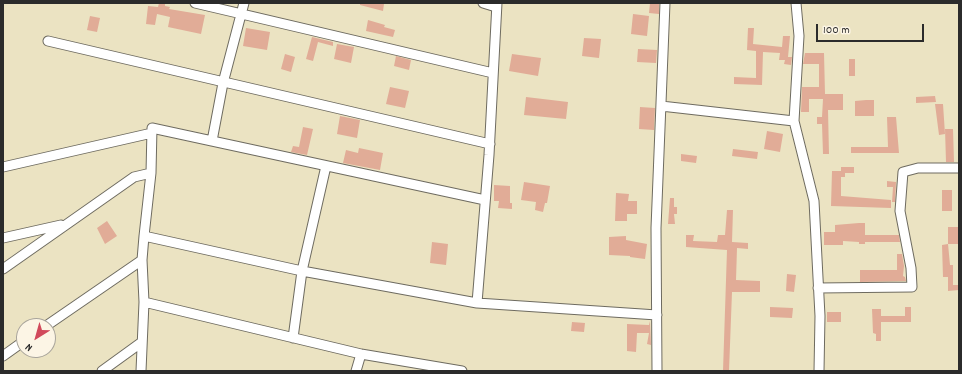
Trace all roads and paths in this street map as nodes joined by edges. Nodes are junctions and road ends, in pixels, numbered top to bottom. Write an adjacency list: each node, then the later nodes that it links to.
1 (195, 3): 7 (street)
2 (244, 3): 7 (street)
3 (483, 3): 6 (street)
4 (665, 3): 11 (street)
5 (796, 3): 12 (street)
6 (496, 5): 9 (street)
7 (242, 13): 9 (street); 10 (street)
8 (48, 41): 10 (street)
9 (493, 73): 15 (street)
10 (223, 83): 14 (street); 15 (street)
11 (661, 106): 12 (street); 30 (street)
12 (794, 121): 27 (street)
13 (152, 133): 14 (street); 17 (street); 19 (street)
14 (212, 141): 16 (street)
15 (490, 144): 20 (street)
16 (326, 166): 20 (street); 26 (street)
17 (3, 167)
18 (959, 168): 27 (street)
19 (151, 173): 21 (street); 22 (street)
20 (485, 200): 29 (street)
21 (66, 224): 23 (street); 25 (street)
22 (144, 236): 24 (street); 26 (street)
23 (3, 238)
24 (142, 260): 28 (street); 31 (street)
25 (3, 269)
26 (302, 271): 29 (street); 32 (street)
27 (818, 288): 42 (street)
28 (144, 302): 32 (street); 33 (street)
29 (477, 303): 30 (street)
30 (657, 315): 41 (street)
31 (56, 319)
32 (293, 338): 35 (street)
33 (142, 342): 37 (street); 38 (street)
34 (16, 347): 36 (street)
35 (360, 354): 39 (street); 40 (street)
36 (3, 356)
37 (102, 371)
38 (141, 371)
39 (356, 371)
40 (462, 371)
41 (656, 371)
42 (819, 371)

